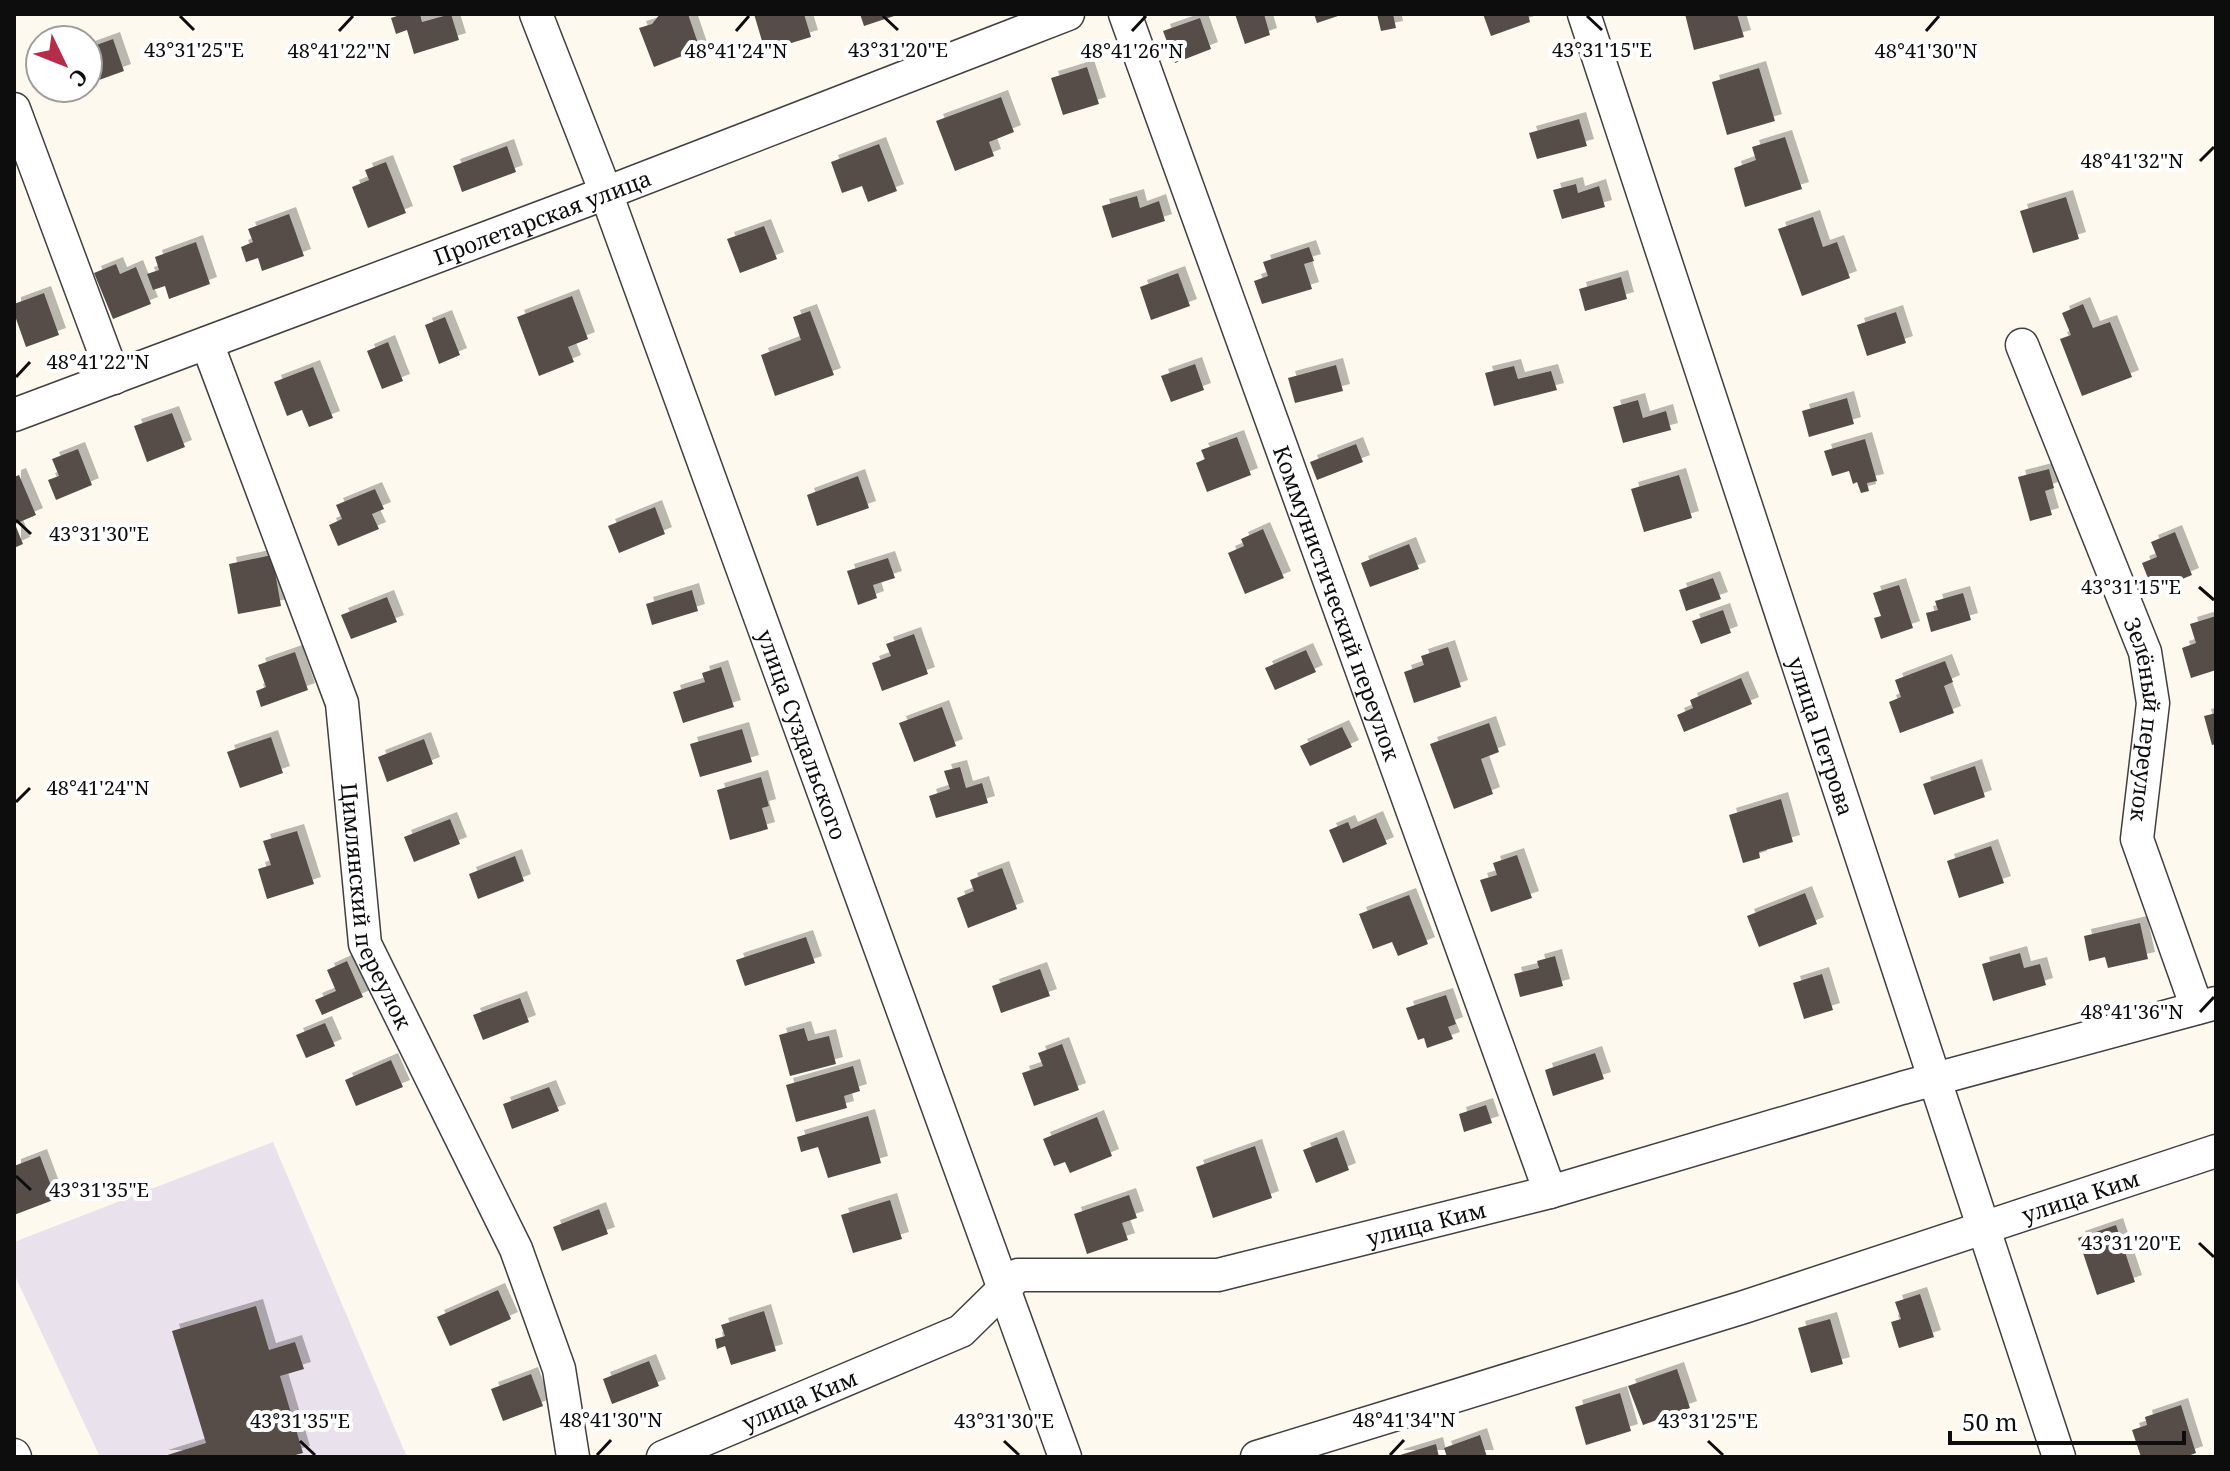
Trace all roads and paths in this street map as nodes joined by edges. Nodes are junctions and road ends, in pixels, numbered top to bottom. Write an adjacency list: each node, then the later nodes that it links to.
1 (536, 14): 6 (street, улица Суздальского)
2 (1068, 14): 6 (street, Пролетарская улица)
3 (1125, 14): 14 (street, Коммунистический переулок)
4 (1584, 14): 12 (street, улица Петрова)
5 (14, 109): 9 (street)
6 (606, 193): 7 (street, Пролетарская улица); 16 (street, улица Суздальского)
7 (207, 343): 9 (street, Пролетарская улица); 17 (street, Цимлянский переулок)
8 (2022, 345): 11 (street, Зелёный переулок)
9 (114, 378): 10 (street, Пролетарская улица)
10 (14, 415)
11 (2207, 1005): 12 (street, улица Ким)
12 (1934, 1079): 14 (street, улица Ким); 15 (street, улица Петрова)
13 (2216, 1151): 15 (street, улица Ким)
14 (1550, 1192): 16 (street, улица Ким)
15 (1983, 1227): 20 (street, улица Ким); 21 (street, улица Петрова)
16 (1004, 1289): 18 (street, улица Ким); 19 (street, улица Суздальского)
17 (573, 1457)
18 (663, 1457)
19 (1065, 1457)
20 (1257, 1457)
21 (2059, 1457)

